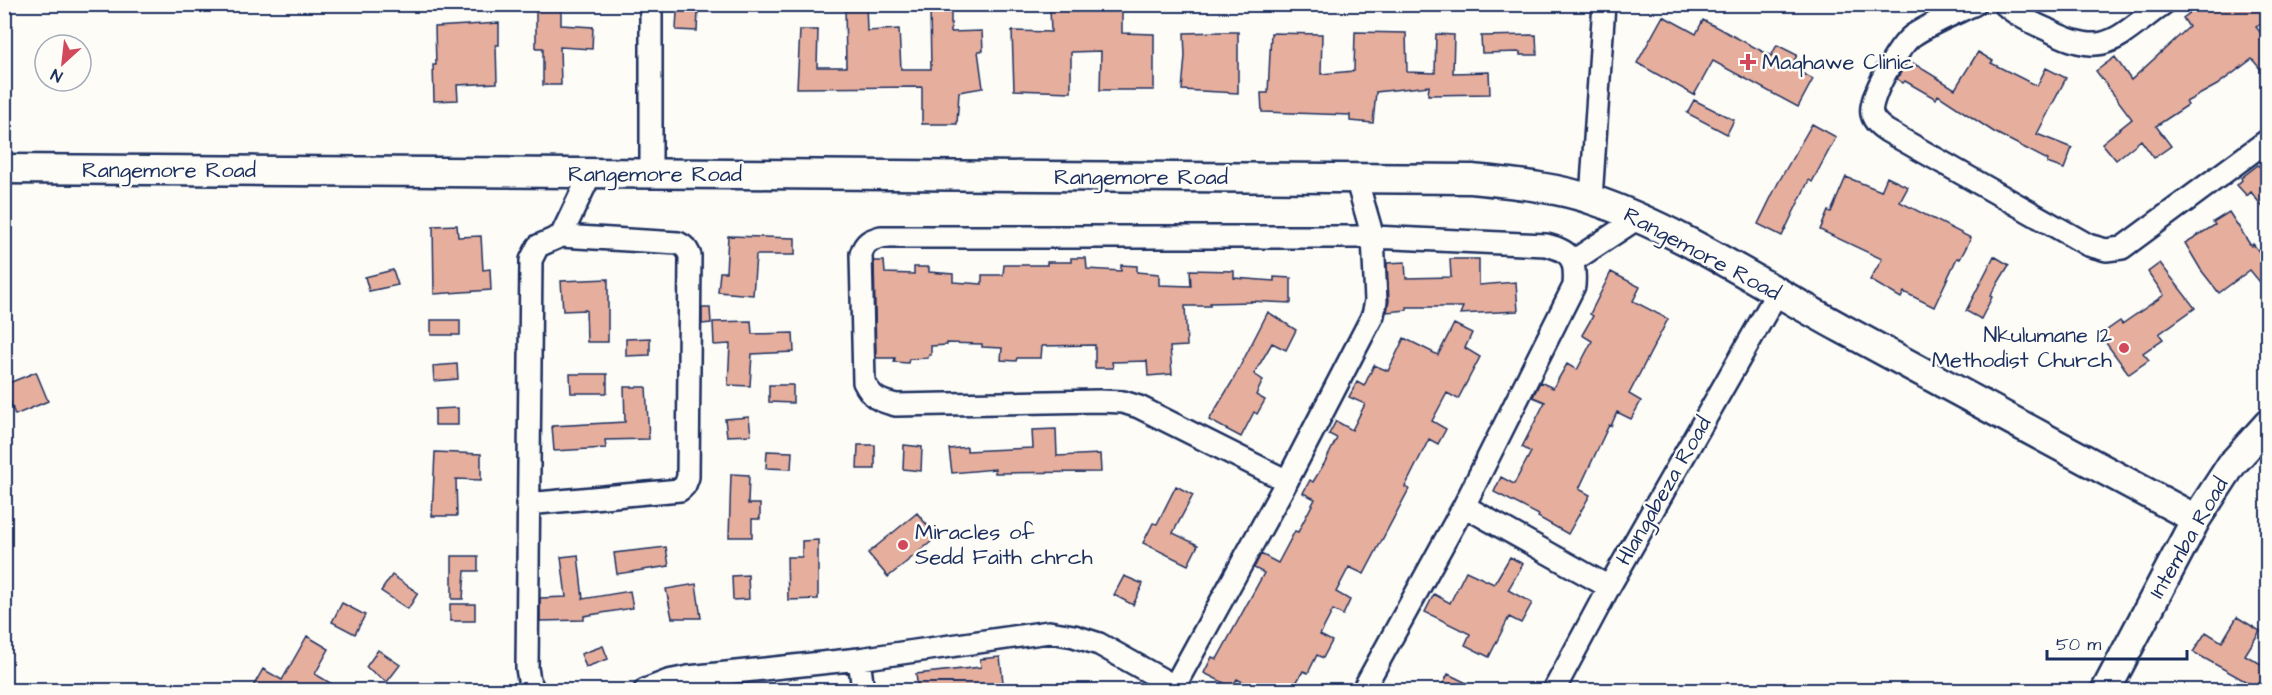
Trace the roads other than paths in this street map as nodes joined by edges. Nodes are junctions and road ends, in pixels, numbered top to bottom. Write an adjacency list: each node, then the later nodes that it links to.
1 (651, 4): 9 (street)
2 (1604, 4): 11 (street)
3 (1975, 4): 6 (street)
4 (2004, 4): 5 (street)
5 (2163, 4)
6 (2268, 140)
7 (4, 169): 8 (street, Rangemore Road)
8 (591, 173): 9 (street, Rangemore Road); 13 (street)
9 (651, 173): 10 (street, Rangemore Road)
10 (1356, 178): 11 (street, Rangemore Road); 14 (street)
11 (1591, 199): 12 (street, Rangemore Road)
12 (1638, 218): 15 (street); 16 (street, Rangemore Road)
13 (561, 236): 19 (street); 19 (street)
14 (1373, 237): 15 (street); 18 (street); 18 (street)
15 (1574, 261): 20 (street)
16 (1777, 293): 21 (street, Rangemore Road); 22 (street, Hlangabeza Road)
17 (2268, 424): 21 (street, Intemba Road)
18 (1287, 481): 24 (street)
19 (527, 504): 25 (street)
20 (1464, 506): 22 (street); 28 (street)
21 (2196, 519): 30 (street, Intemba Road)
22 (1609, 587): 29 (street, Hlangabeza Road)
23 (859, 659): 24 (street); 26 (street); 27 (street)
24 (1178, 689)
25 (534, 690)
26 (645, 690)
27 (862, 690)
28 (1363, 690)
29 (1554, 690)
30 (2106, 690)

